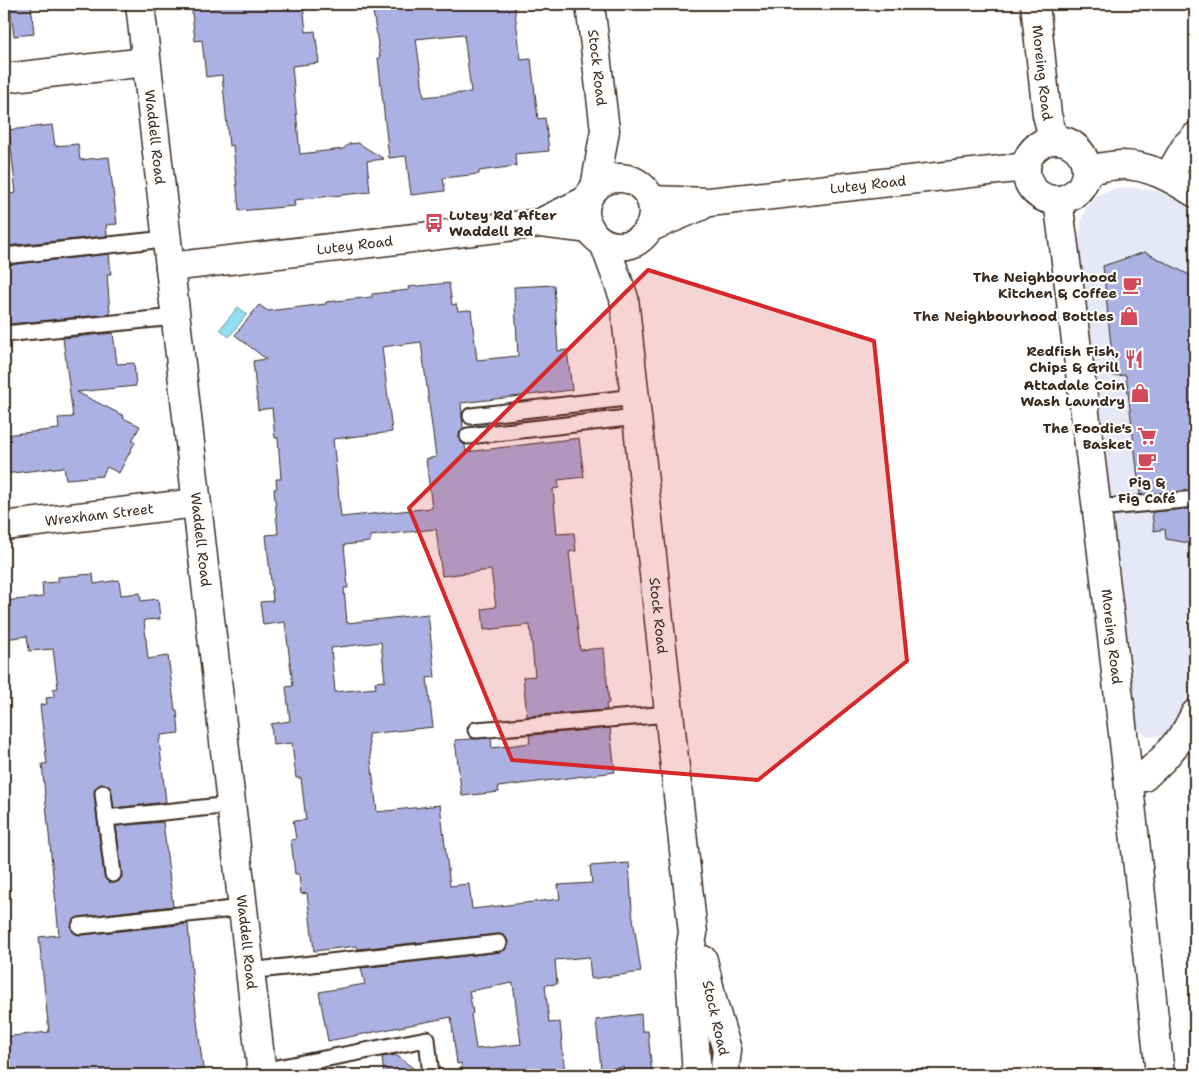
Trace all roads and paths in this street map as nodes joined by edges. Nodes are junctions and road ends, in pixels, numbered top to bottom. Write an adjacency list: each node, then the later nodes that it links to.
1 (140, 4): 4 (street, Waddell Road)
2 (590, 4): 6 (street, Stock Road)
3 (1035, 4): 8 (street, Moreing Road)
4 (146, 62): 5 (street); 20 (street, Waddell Road)
5 (4, 78)
6 (605, 130): 12 (street, Stock Road); 14 (street, Stock Road)
7 (1195, 136): 11 (street)
8 (1054, 140): 9 (street); 10 (street)
9 (1026, 166): 15 (street); 16 (street, Lutey Road)
10 (1087, 170): 11 (street); 15 (street)
11 (1168, 177): 13 (street)
12 (643, 191): 14 (street); 16 (street, Lutey Road); 18 (street, Stock Road)
13 (1195, 193)
14 (591, 194): 17 (street, Lutey Road); 19 (street, Stock Road)
15 (1058, 200): 31 (street, Moreing Road)
16 (709, 202): 18 (street, Lutey Road)
17 (540, 223): 19 (street, Lutey Road); 22 (street, Lutey Road)
18 (645, 234): 19 (street); 23 (street, Stock Road)
19 (597, 236): 23 (street, Stock Road)
20 (166, 239): 21 (lane); 22 (street, Waddell Road)
21 (4, 256)
22 (170, 267): 24 (street, Waddell Road)
23 (624, 298): 26 (street, Stock Road)
24 (175, 317): 25 (lane); 30 (street, Waddell Road)
25 (4, 334)
26 (636, 407): 27 (lane); 28 (lane); 33 (street, Stock Road)
27 (471, 416)
28 (468, 436)
29 (1195, 499): 31 (lane)
30 (196, 503): 32 (street, Wrexham Street); 38 (street, Waddell Road)
31 (1097, 508): 36 (street, Moreing Road)
32 (4, 526)
33 (669, 714): 35 (lane); 43 (street, Stock Road)
34 (1195, 714): 36 (street)
35 (476, 730)
36 (1130, 780): 50 (street, Moreing Road)
37 (103, 793): 39 (lane)
38 (231, 805): 39 (lane); 41 (street, Waddell Road)
39 (106, 818): 40 (lane)
40 (112, 874)
41 (242, 908): 42 (lane); 45 (street, Waddell Road)
42 (80, 926)
43 (693, 933): 48 (street, Stock Road); 49 (street, Stock Road)
44 (499, 943): 45 (lane)
45 (250, 971): 46 (street, Waddell Road)
46 (261, 1073): 47 (lane)
47 (431, 1075)
48 (697, 1075)
49 (724, 1075)
50 (1160, 1075)

